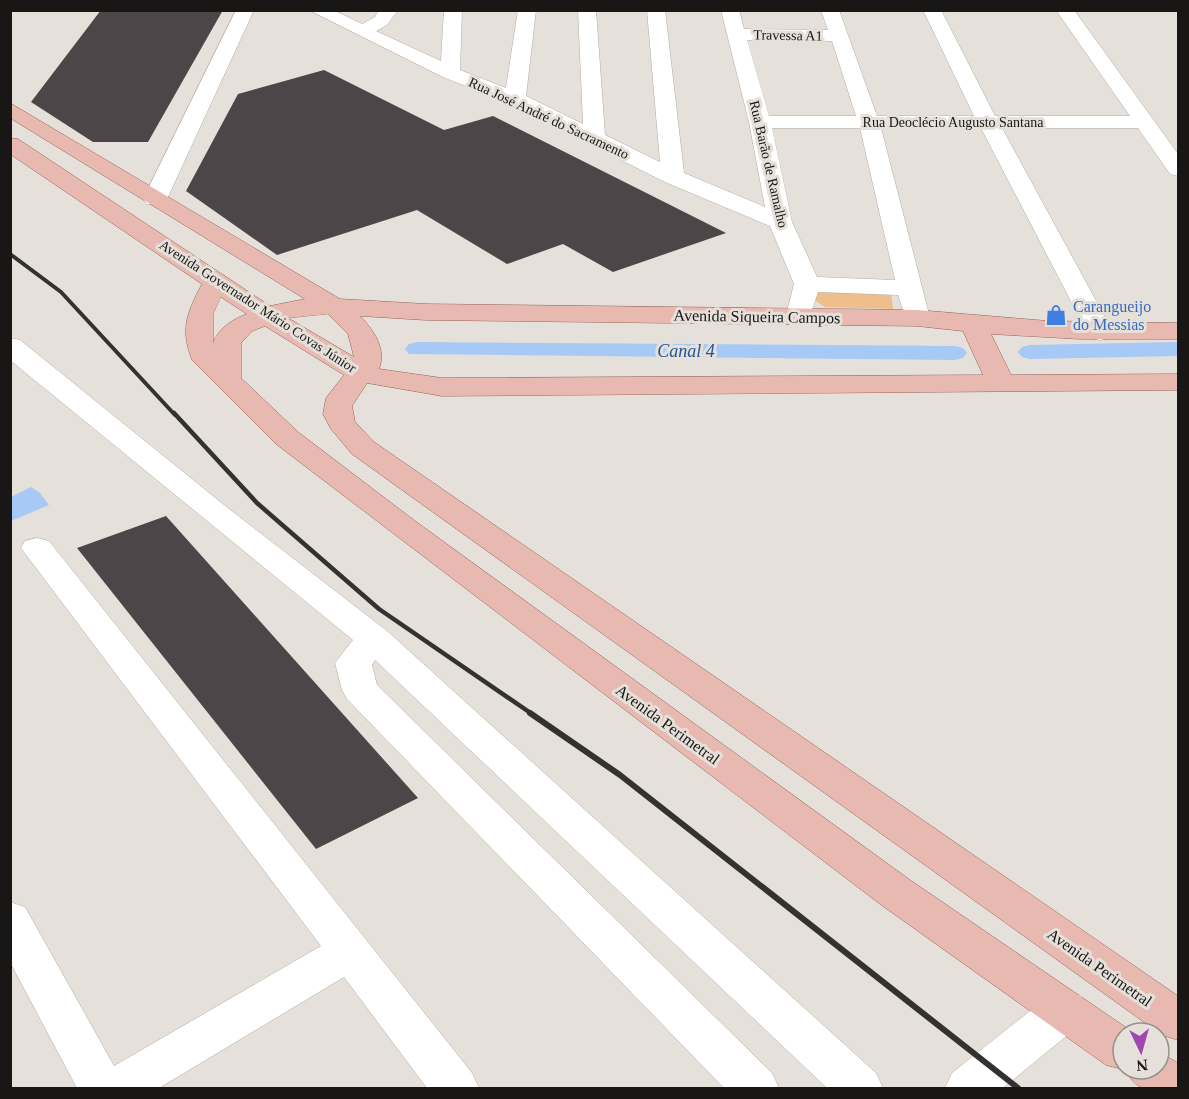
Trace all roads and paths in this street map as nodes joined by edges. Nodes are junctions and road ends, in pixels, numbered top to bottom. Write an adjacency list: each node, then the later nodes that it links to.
1 (245, 10): 26 (street)
2 (318, 10): 12 (street, Rua José André do Sacramento)
3 (389, 10): 12 (street)
4 (453, 10): 15 (street)
5 (527, 10): 16 (street)
6 (587, 10): 22 (street)
7 (656, 10): 25 (street)
8 (730, 10): 13 (street, Rua Barão de Ramalho)
9 (830, 10): 14 (street)
10 (933, 10): 21 (street)
11 (1065, 10): 20 (street)
12 (362, 31): 15 (street, Rua José André do Sacramento)
13 (736, 34): 14 (street, Travessa A1); 18 (street, Rua Barão de Ramalho)
14 (840, 36): 19 (street)
15 (450, 73): 16 (street, Rua José André do Sacramento)
16 (515, 99): 22 (street, Rua José André do Sacramento)
17 (10, 109): 26 (main road, Avenida Governador Mário Covas Júnior)
18 (760, 122): 19 (street, Rua Deoclécio Augusto Santana); 27 (street, Rua Barão de Ramalho)
19 (869, 122): 21 (street, Rua Deoclécio Augusto Santana); 30 (street)
20 (1146, 122): 21 (street, Rua Deoclécio Augusto Santana); 24 (street)
21 (988, 123): 36 (street)
22 (594, 137): 25 (street, Rua José André do Sacramento)
23 (10, 144): 28 (main road, Avenida Governador Mário Covas Júnior)
24 (1179, 169)
25 (673, 177): 27 (street, Rua José André do Sacramento)
26 (155, 200): 31 (main road, Avenida Governador Mário Covas Júnior)
27 (780, 222): 29 (street, Rua Barão de Ramalho)
28 (217, 280): 32 (main road, Avenida Governador Mário Covas Júnior); 41 (main road, Avenida Perimetral)
29 (807, 284): 30 (street); 33 (street)
30 (911, 288): 34 (street)
31 (334, 306): 32 (main road, Avenida Siqueira Campos); 33 (main road, Avenida Siqueira Campos); 39 (main road, Avenida Governador Mário Covas Júnior)
32 (267, 315): 39 (main road, Avenida Governador Mário Covas Júnior); 41 (main road, Avenida Siqueira Campos)
33 (799, 316): 34 (main road, Avenida Siqueira Campos)
34 (917, 318): 35 (main road, Avenida Siqueira Campos)
35 (976, 330): 36 (main road, Avenida Siqueira Campos); 40 (main road)
36 (1100, 332): 37 (main road, Avenida Siqueira Campos)
37 (1179, 332)
38 (10, 346): 44 (street)
39 (361, 373): 40 (main road); 48 (main road, Avenida Perimetral)
40 (998, 378): 42 (main road)
41 (227, 380): 47 (main road, Avenida Perimetral)
42 (1172, 383)
43 (37, 549): 46 (street)
44 (374, 639): 53 (street); 54 (street)
45 (10, 919): 50 (street)
46 (350, 951): 51 (street); 52 (street)
47 (1065, 1010): 49 (main road, Avenida Perimetral); 55 (street)
48 (1179, 1022)
49 (1111, 1043)
50 (101, 1089)
51 (118, 1089)
52 (455, 1089)
53 (755, 1089)
54 (859, 1089)
55 (969, 1089)

